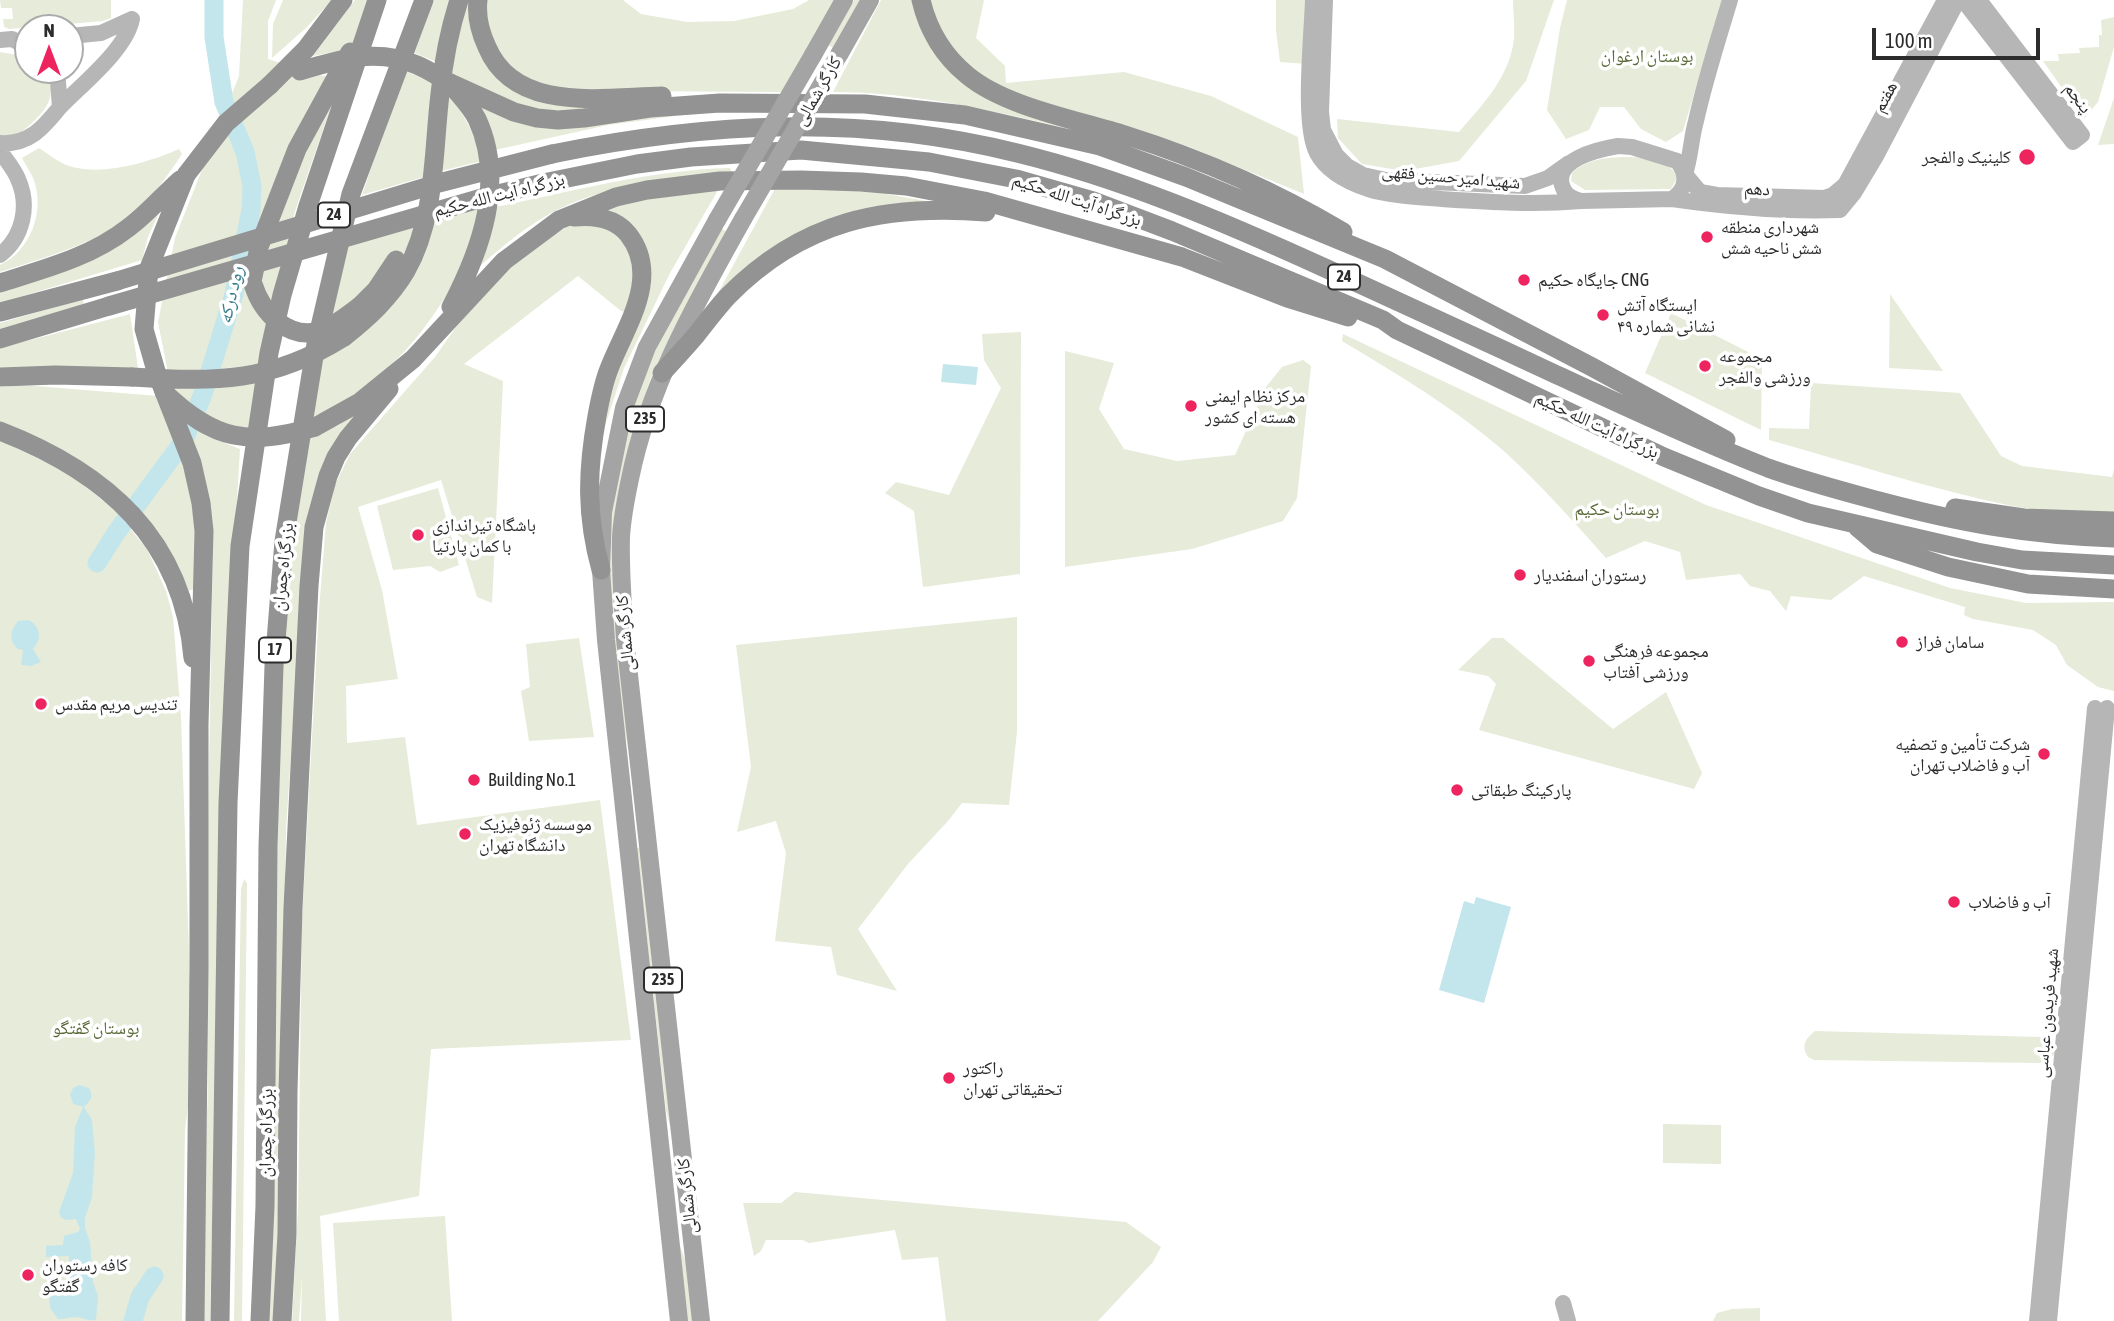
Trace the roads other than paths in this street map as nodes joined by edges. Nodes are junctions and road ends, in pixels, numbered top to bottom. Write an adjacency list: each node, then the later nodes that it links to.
1 (343, 0): 21 (highway)
2 (424, 0): 65 (highway, بزرگراه چمران / 17)
3 (459, 0): 31 (highway)
4 (478, 0): 22 (highway)
5 (844, 0): 55 (main road, کارگر شمالی / 235, bridge)
6 (870, 0): 45 (main road, کارگر شمالی / 235, bridge)
7 (921, 0): 38 (highway)
8 (1313, 0): 33 (street, شهید امیرحسین فقهی)
9 (1325, 0): 28 (street, شهید امیرحسین فقهی)
10 (1730, 0): 24 (street)
11 (1945, 0): 34 (street, هفتم)
12 (1958, 0): 34 (street, هفتم)
13 (1964, 0): 14 (street, پنجم)
14 (1979, 0)
15 (373, 9): 31 (highway, bridge); 64 (highway, 17)
16 (84, 35): 17 (street)
17 (84, 83)
18 (450, 83): 21 (highway, bridge); 22 (highway); 41 (highway)
19 (58, 84): 23 (street)
20 (83, 84): 23 (street)
21 (270, 85): 30 (highway, bridge)
22 (754, 101): 38 (highway)
23 (60, 107): 25 (street)
24 (1692, 136): 27 (street); 29 (street)
25 (0, 143)
26 (0, 151): 37 (street)
27 (1655, 153): 28 (street, شهید امیرحسین فقهی); 29 (street, دهم)
28 (1569, 163): 33 (street)
29 (1685, 174): 32 (street); 34 (street, دهم)
30 (186, 175): 39 (highway); 47 (highway)
31 (431, 181): 46 (highway, bridge)
32 (1672, 199): 33 (street, شهید امیرحسین فقهی); 34 (street, دهم)
33 (1581, 201)
34 (1837, 202)
35 (1040, 216): 36 (highway); 42 (highway); 45 (highway)
36 (559, 220): 41 (highway); 55 (highway)
37 (0, 254)
38 (1385, 259): 49 (highway)
39 (0, 283)
40 (0, 312): 49 (highway, بزرگراه آیت الله حکیم / 24, bridge)
41 (439, 329): 44 (highway)
42 (1397, 330): 43 (highway, بزرگراه آیت الله حکیم / 24, bridge); 52 (highway, بزرگراه آیت الله حکیم / 24)
43 (0, 338)
44 (413, 359): 47 (highway, bridge); 66 (highway)
45 (662, 373): 59 (main road, کارگر شمالی / 235)
46 (0, 377)
47 (164, 392): 58 (highway)
48 (0, 431): 58 (highway)
49 (1771, 469): 50 (highway, بزرگراه آیت الله حکیم / 24)
50 (1878, 501): 51 (highway); 53 (highway, بزرگراه آیت الله حکیم / 24)
51 (2114, 521)
52 (1854, 524): 54 (highway, بزرگراه آیت الله حکیم / 24); 56 (highway)
53 (2114, 538)
54 (2114, 565)
55 (601, 570): 60 (main road, کارگر شمالی / 235)
56 (2114, 589)
57 (2101, 708): 62 (street, شهید فریدون عباسی)
58 (199, 725): 63 (highway)
59 (640, 778): 60 (main road); 68 (main road, کارگر شمالی / 235)
60 (621, 781): 67 (main road, کارگر شمالی / 235)
61 (1563, 1303): 69 (street)
62 (2044, 1314)
63 (195, 1321)
64 (220, 1321)
65 (260, 1321)
66 (282, 1321)
67 (679, 1321)
68 (701, 1321)
69 (1568, 1321)

